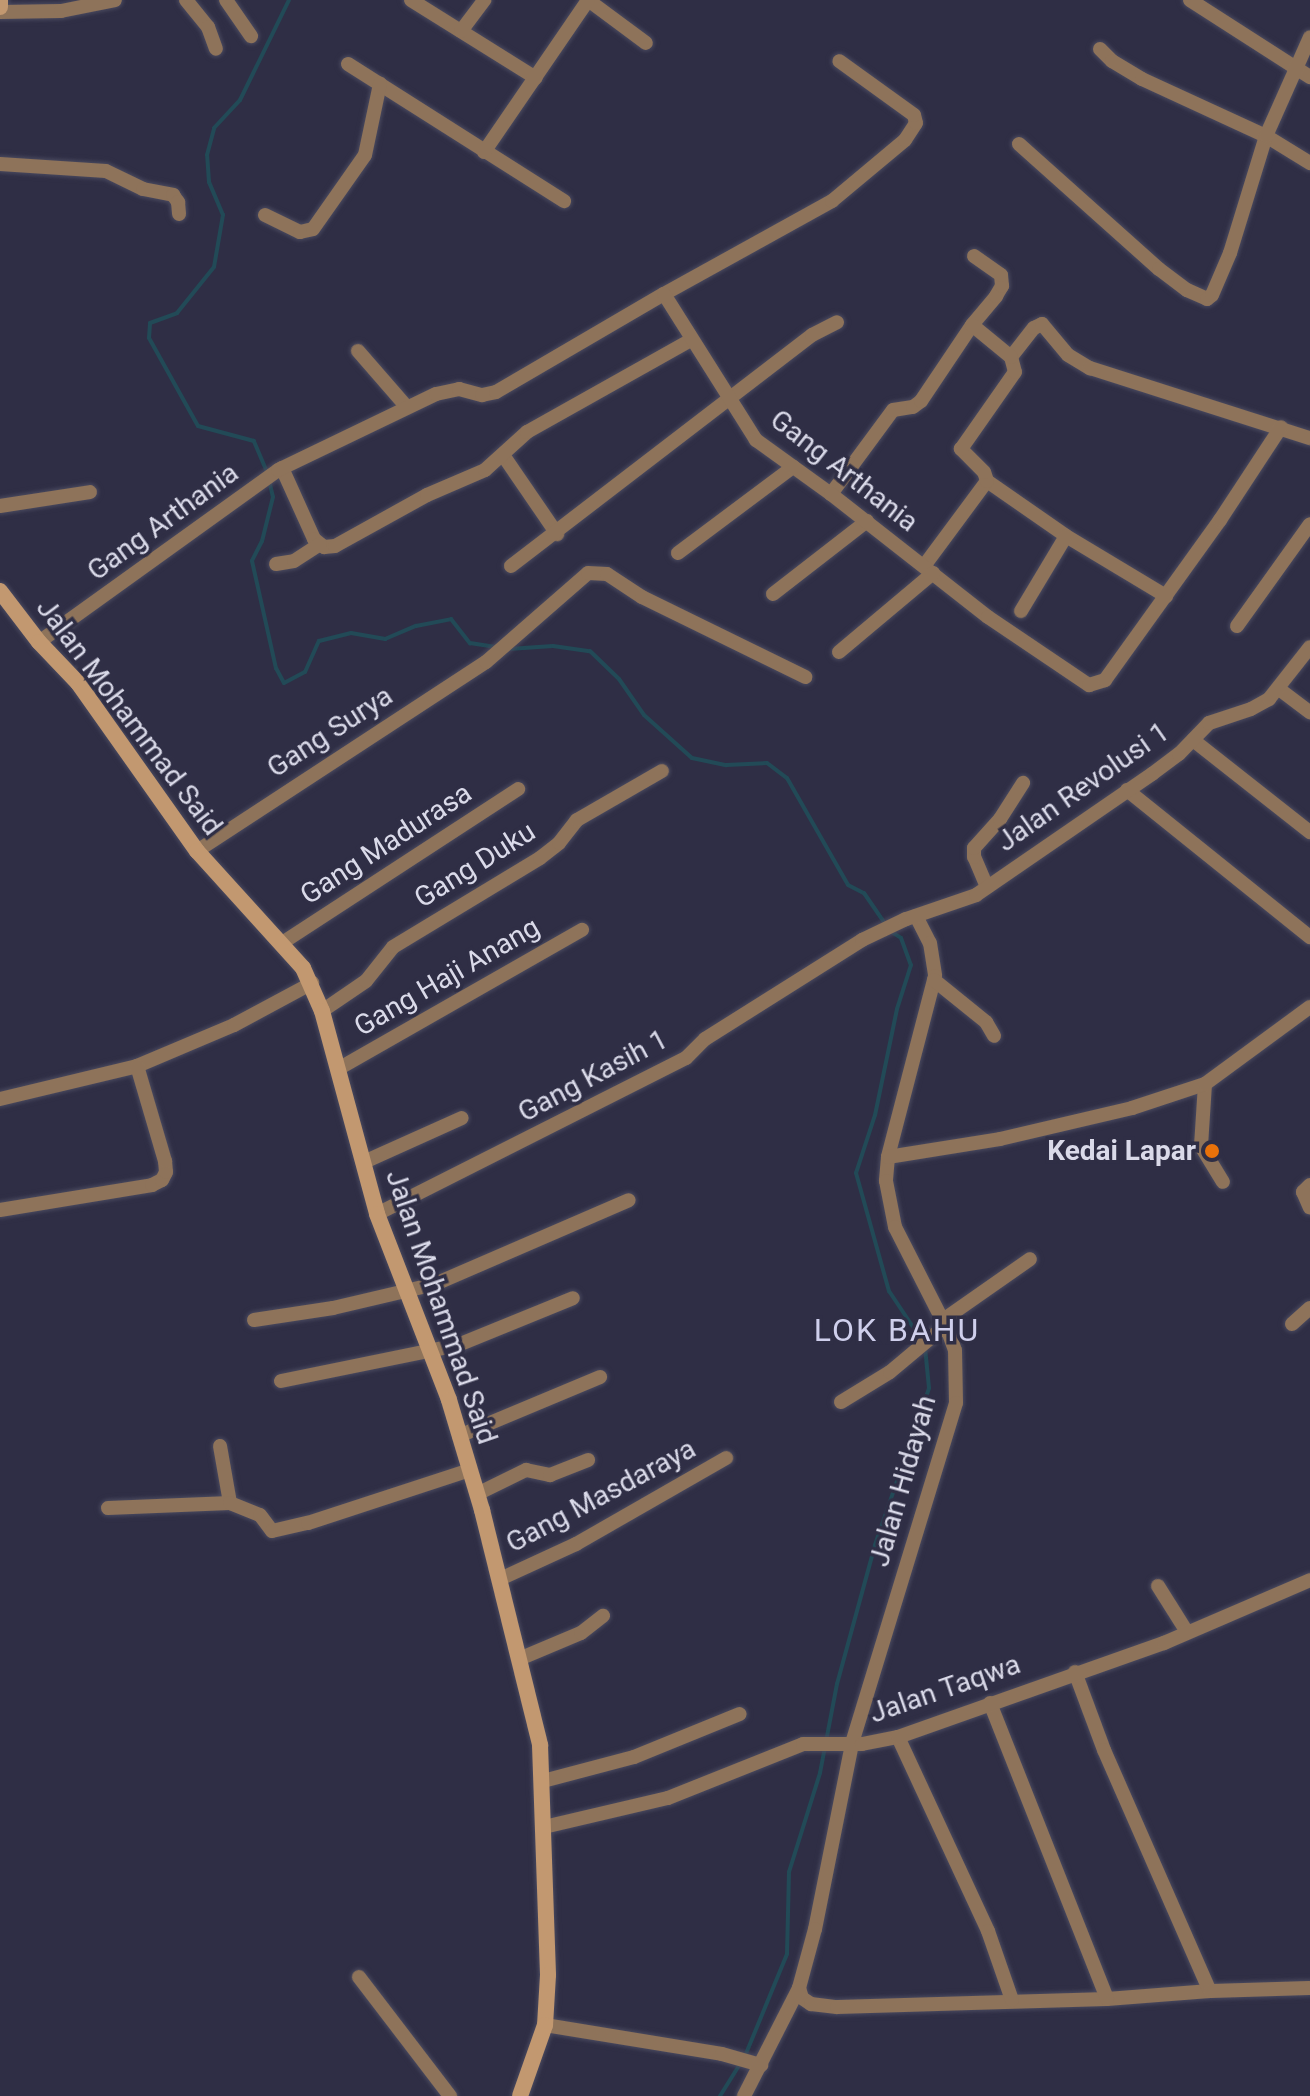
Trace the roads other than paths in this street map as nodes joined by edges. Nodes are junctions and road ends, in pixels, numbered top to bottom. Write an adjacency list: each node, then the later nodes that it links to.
1 (0, 0): 9 (street)
2 (115, 0): 9 (street)
3 (186, 0): 14 (street)
4 (226, 0): 11 (street)
5 (411, 0): 10 (street)
6 (484, 0): 10 (street)
7 (588, 0): 13 (street); 20 (street)
8 (1190, 0): 18 (street)
9 (0, 9)
10 (461, 31): 20 (street)
11 (251, 36)
12 (1310, 37): 18 (street)
13 (646, 43)
14 (216, 49)
15 (1100, 49): 22 (street)
16 (839, 61): 31 (street)
17 (348, 64): 21 (street)
18 (1295, 66): 19 (street); 22 (street)
19 (1310, 77)
20 (536, 78): 24 (street)
21 (380, 84): 24 (street); 29 (street)
22 (1266, 136): 23 (street); 25 (street)
23 (1019, 144)
24 (484, 152): 27 (street)
25 (1310, 163)
26 (0, 164): 28 (street)
27 (564, 201)
28 (179, 214)
29 (265, 215)
30 (974, 256): 33 (street)
31 (664, 294): 34 (street, Gang Arthania); 38 (street, Gang Arthania)
32 (837, 322): 37 (street)
33 (972, 325): 36 (street); 46 (street)
34 (691, 340): 37 (street, Gang Arthania); 41 (street)
35 (358, 351): 38 (street)
36 (1011, 357): 39 (street); 44 (street)
37 (728, 399): 42 (street, Gang Arthania); 50 (street)
38 (406, 406): 43 (street, Gang Arthania)
39 (1281, 427): 40 (street); 59 (street, Gang Arthania)
40 (1310, 438)
41 (503, 455): 50 (street); 52 (street)
42 (793, 467): 46 (street, Gang Arthania); 53 (street)
43 (280, 469): 52 (street); 62 (street, Gang Arthania)
44 (987, 481): 51 (street); 56 (street)
45 (90, 492): 47 (street)
46 (831, 494): 48 (street, Gang Arthania)
47 (0, 506)
48 (867, 521): 56 (street, Gang Arthania); 58 (street)
49 (1310, 524): 61 (street)
50 (557, 534): 55 (street)
51 (1066, 536): 59 (street); 60 (street)
52 (320, 544): 54 (street)
53 (678, 553)
54 (276, 564)
55 (511, 566)
56 (928, 570): 59 (street, Gang Arthania); 64 (street)
57 (0, 591): 62 (street, Jalan Mohammad Said)
58 (773, 594)
59 (1166, 596)
60 (1021, 611)
61 (1237, 626)
62 (39, 642): 74 (street, Jalan Mohammad Said)
63 (1310, 647): 66 (street, Jalan Revolusi 1)
64 (839, 652)
65 (805, 677): 74 (street, Gang Surya)
66 (1279, 689): 67 (street); 68 (street, Jalan Revolusi 1)
67 (1310, 712)
68 (1193, 740): 72 (street, Jalan Revolusi 1); 73 (street)
69 (662, 771): 83 (street, Gang Duku)
70 (1023, 783): 75 (street)
71 (518, 789): 79 (street, Gang Madurasa)
72 (1127, 790): 75 (street, Jalan Revolusi 1); 78 (street)
73 (1310, 832)
74 (197, 851): 79 (street, Jalan Mohammad Said)
75 (987, 887): 76 (street, Jalan Revolusi 1)
76 (911, 917): 80 (street, Jalan Hidayah); 97 (street, Gang Kasih 1)
77 (582, 930): 86 (street, Gang Haji Anang)
78 (1310, 937)
79 (282, 943): 81 (street, Jalan Mohammad Said)
80 (934, 980): 84 (street); 90 (street, Jalan Hidayah)
81 (312, 983): 83 (street, Jalan Mohammad Said); 85 (street)
82 (1310, 1007): 87 (street)
83 (322, 1011): 86 (street, Jalan Mohammad Said)
84 (994, 1036)
85 (137, 1066): 88 (street); 96 (street)
86 (338, 1069): 91 (street, Jalan Mohammad Said)
87 (1205, 1084): 90 (street); 92 (street)
88 (0, 1099)
89 (462, 1118): 91 (street)
90 (888, 1157): 103 (street, Jalan Hidayah)
91 (364, 1162): 97 (street, Jalan Mohammad Said)
92 (1223, 1182)
93 (1310, 1185): 95 (street)
94 (629, 1200): 99 (street)
95 (1310, 1208)
96 (0, 1210)
97 (377, 1214): 99 (street, Jalan Mohammad Said)
98 (1030, 1259): 103 (street)
99 (408, 1291): 102 (street); 105 (street, Jalan Mohammad Said)
100 (573, 1298): 105 (street)
101 (1310, 1308): 104 (street)
102 (254, 1320)
103 (944, 1322): 108 (street); 127 (street, Jalan Hidayah)
104 (1292, 1324)
105 (430, 1352): 107 (street); 109 (street, Jalan Mohammad Said)
106 (600, 1377): 109 (street)
107 (281, 1381)
108 (841, 1402)
109 (459, 1436): 113 (street, Jalan Mohammad Said)
110 (220, 1446): 115 (street)
111 (726, 1458): 117 (street, Gang Masdaraya)
112 (588, 1460): 114 (street)
113 (470, 1470): 114 (street, Jalan Mohammad Said); 115 (street)
114 (477, 1494): 117 (street, Jalan Mohammad Said)
115 (230, 1503): 116 (street)
116 (108, 1508)
117 (500, 1579): 122 (street, Jalan Mohammad Said)
118 (1310, 1580): 121 (street, Jalan Taqwa)
119 (1158, 1586): 121 (street)
120 (603, 1616): 122 (street)
121 (1187, 1632): 123 (street, Jalan Taqwa)
122 (519, 1659): 128 (street, Jalan Mohammad Said)
123 (1075, 1672): 124 (street, Jalan Taqwa); 133 (street)
124 (990, 1703): 126 (street, Jalan Taqwa); 134 (street)
125 (740, 1714): 128 (street)
126 (898, 1737): 127 (street, Jalan Taqwa); 135 (street)
127 (846, 1743): 129 (street, Jalan Taqwa); 131 (street, Jalan Hidayah)
128 (543, 1781): 129 (street, Jalan Mohammad Said)
129 (544, 1827): 136 (street, Jalan Mohammad Said)
130 (359, 1977): 138 (street)
131 (799, 1988): 135 (street); 137 (street, Jalan Hidayah)
132 (1310, 1988): 133 (street)
133 (1210, 1991): 134 (street)
134 (1107, 1999): 135 (street)
135 (1012, 2000)
136 (545, 2025): 137 (street); 139 (street, Jalan Mohammad Said)
137 (756, 2064): 140 (street, Jalan Hidayah)
138 (450, 2096)
139 (520, 2096)
140 (744, 2096)

